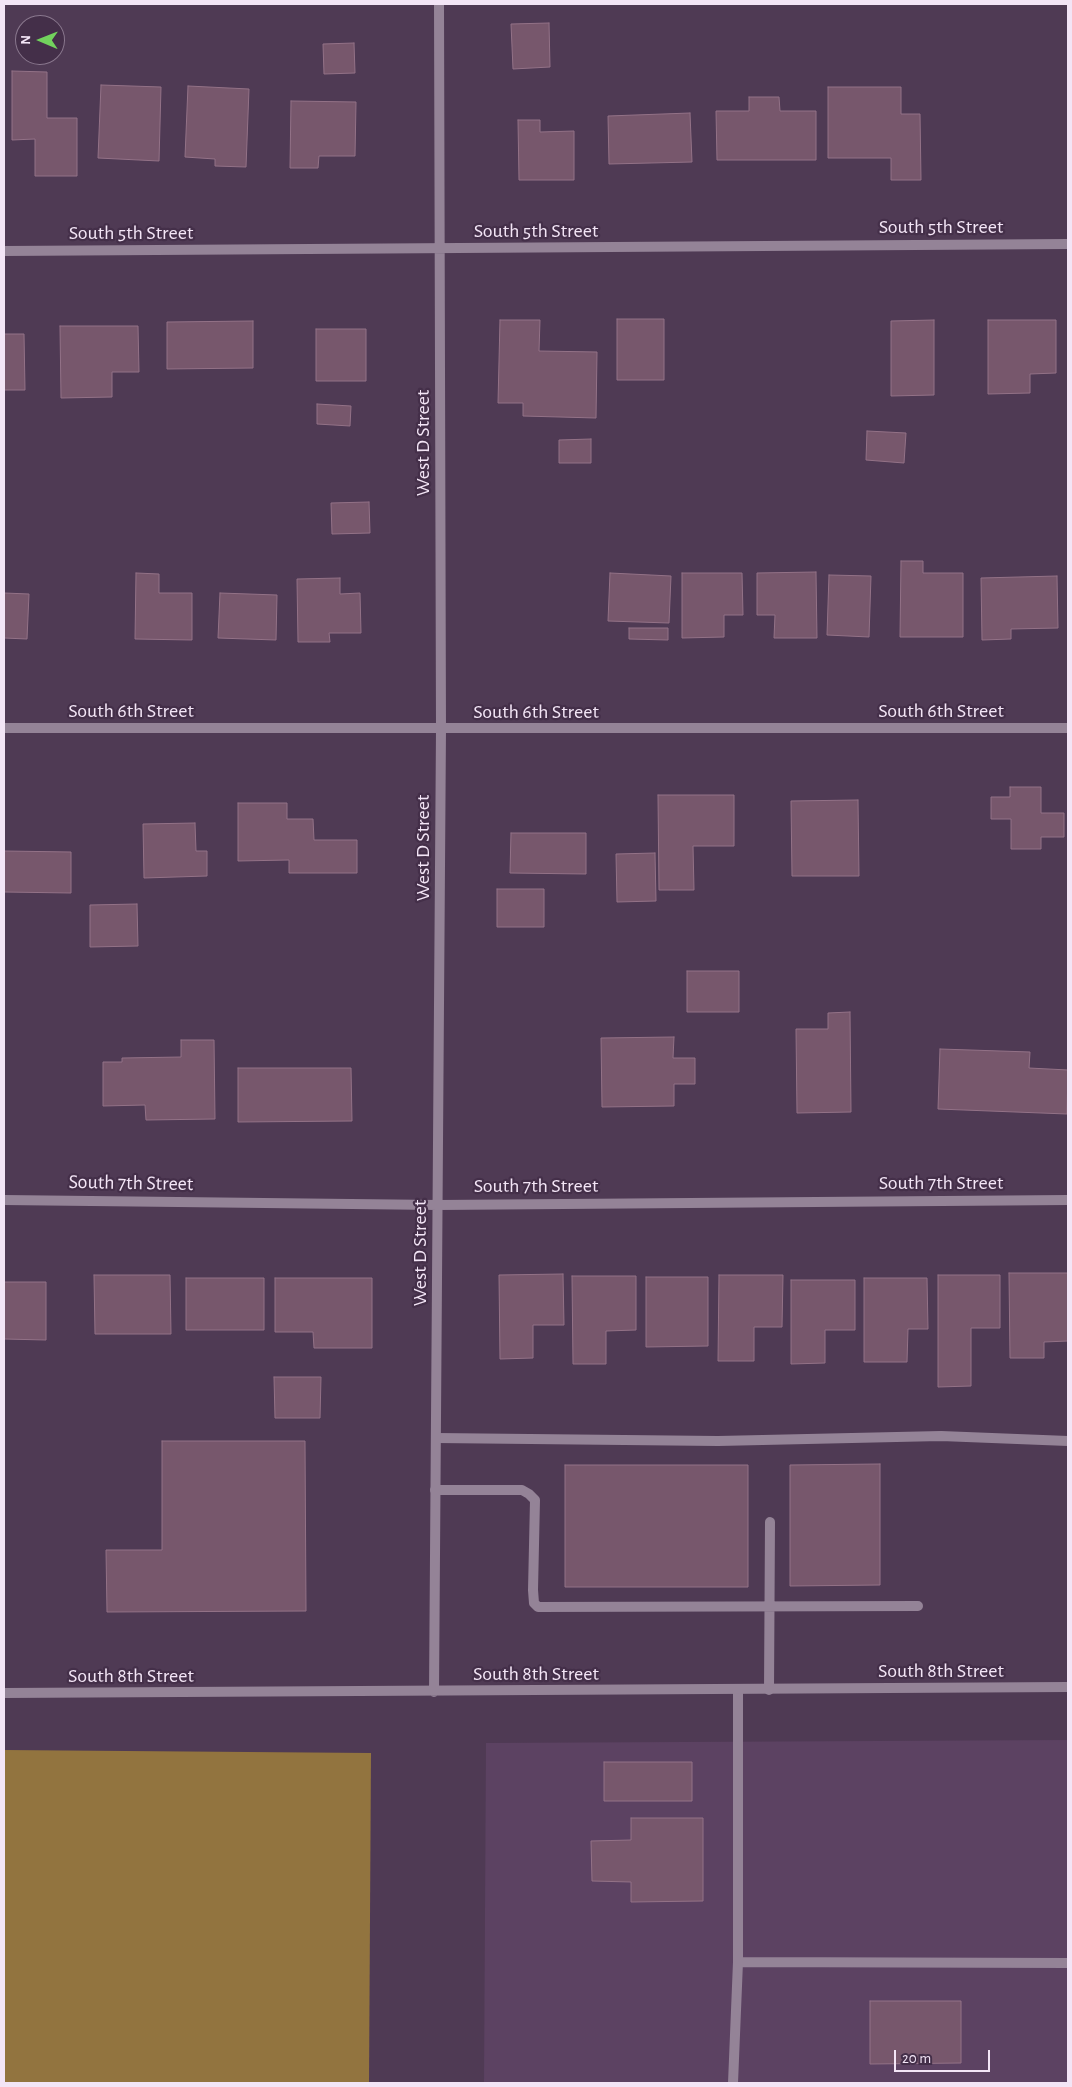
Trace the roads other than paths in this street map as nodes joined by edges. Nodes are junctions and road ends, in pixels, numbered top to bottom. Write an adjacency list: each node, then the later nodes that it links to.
1 (438, 4): 3 (street, West D Street)
2 (1068, 244): 3 (street, South 5th Street)
3 (440, 249): 4 (street, South 5th Street); 7 (street, West D Street)
4 (4, 251)
5 (4, 728): 7 (street, South 6th Street)
6 (1068, 728): 7 (street, South 6th Street)
7 (441, 729): 10 (street, West D Street)
8 (4, 1200): 10 (street, South 7th Street)
9 (1068, 1200): 10 (street, South 7th Street)
10 (438, 1204): 11 (street, West D Street)
11 (436, 1438): 12 (street); 13 (street, West D Street)
12 (1068, 1441)
13 (435, 1490): 15 (street); 20 (street, West D Street)
14 (770, 1522): 15 (street)
15 (770, 1606): 16 (street); 19 (street)
16 (918, 1606)
17 (1068, 1687): 19 (street, South 8th Street)
18 (738, 1690): 19 (street, South 8th Street); 20 (street, South 8th Street); 22 (street)
19 (769, 1690)
20 (434, 1692): 21 (street, South 8th Street)
21 (4, 1694)
22 (738, 1962): 23 (street); 24 (street)
23 (1068, 1963)
24 (733, 2083)

